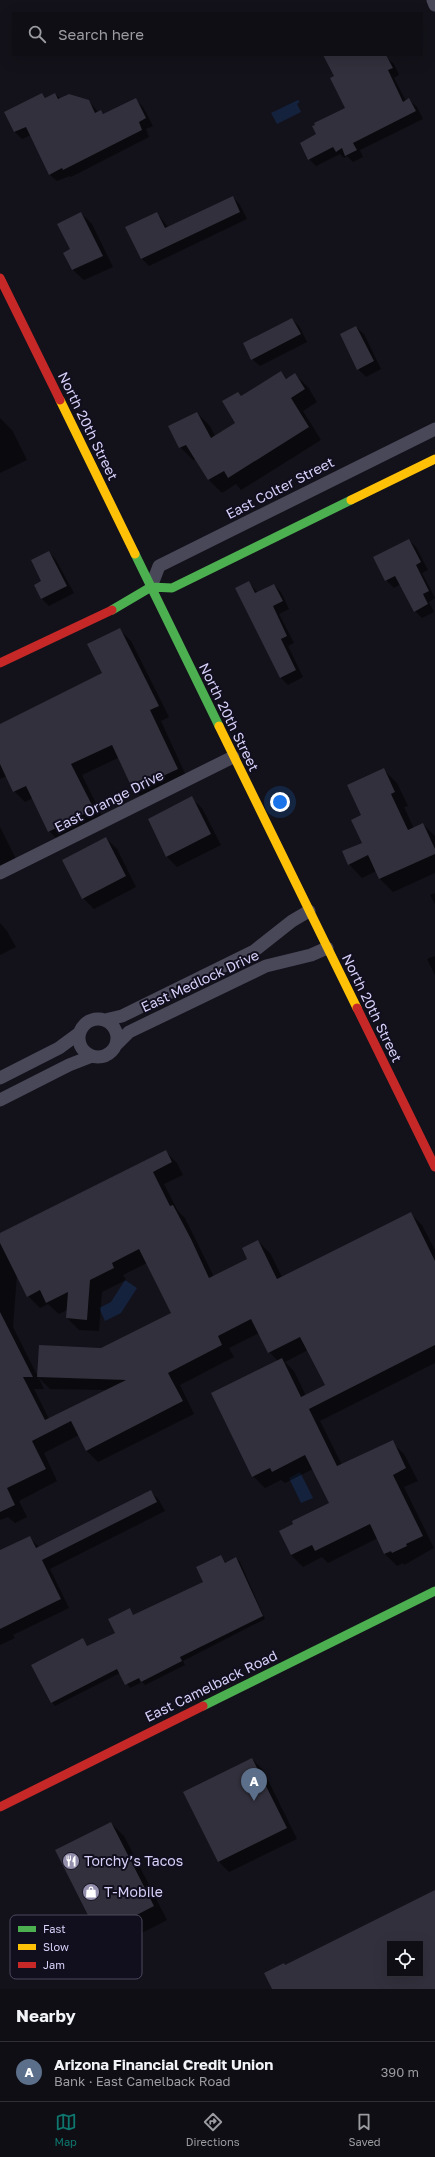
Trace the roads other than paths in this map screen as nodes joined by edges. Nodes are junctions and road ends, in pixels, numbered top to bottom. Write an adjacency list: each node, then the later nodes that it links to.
1 (432, 0): 2 (street)
2 (435, 5)
3 (0, 278): 6 (street, North 20th Street)
4 (435, 428): 6 (street, East Colter Street)
5 (435, 459): 6 (street)
6 (151, 587): 7 (street); 8 (street, North 20th Street)
7 (0, 663)
8 (233, 757): 9 (street, East Orange Drive); 10 (street, North 20th Street)
9 (0, 873)
10 (309, 911): 11 (street, North 20th Street); 12 (street, East Medlock Drive)
11 (327, 948): 14 (street, East Medlock Drive); 18 (street, North 20th Street)
12 (106, 1020): 13 (street, East Medlock Drive); 14 (street)
13 (78, 1034): 15 (street); 16 (street, East Medlock Drive)
14 (116, 1045): 15 (street, East Medlock Drive)
15 (92, 1056): 17 (street, East Medlock Drive)
16 (0, 1078)
17 (0, 1100)
18 (435, 1167)
19 (435, 1591): 20 (street, East Camelback Road)
20 (0, 1807)

